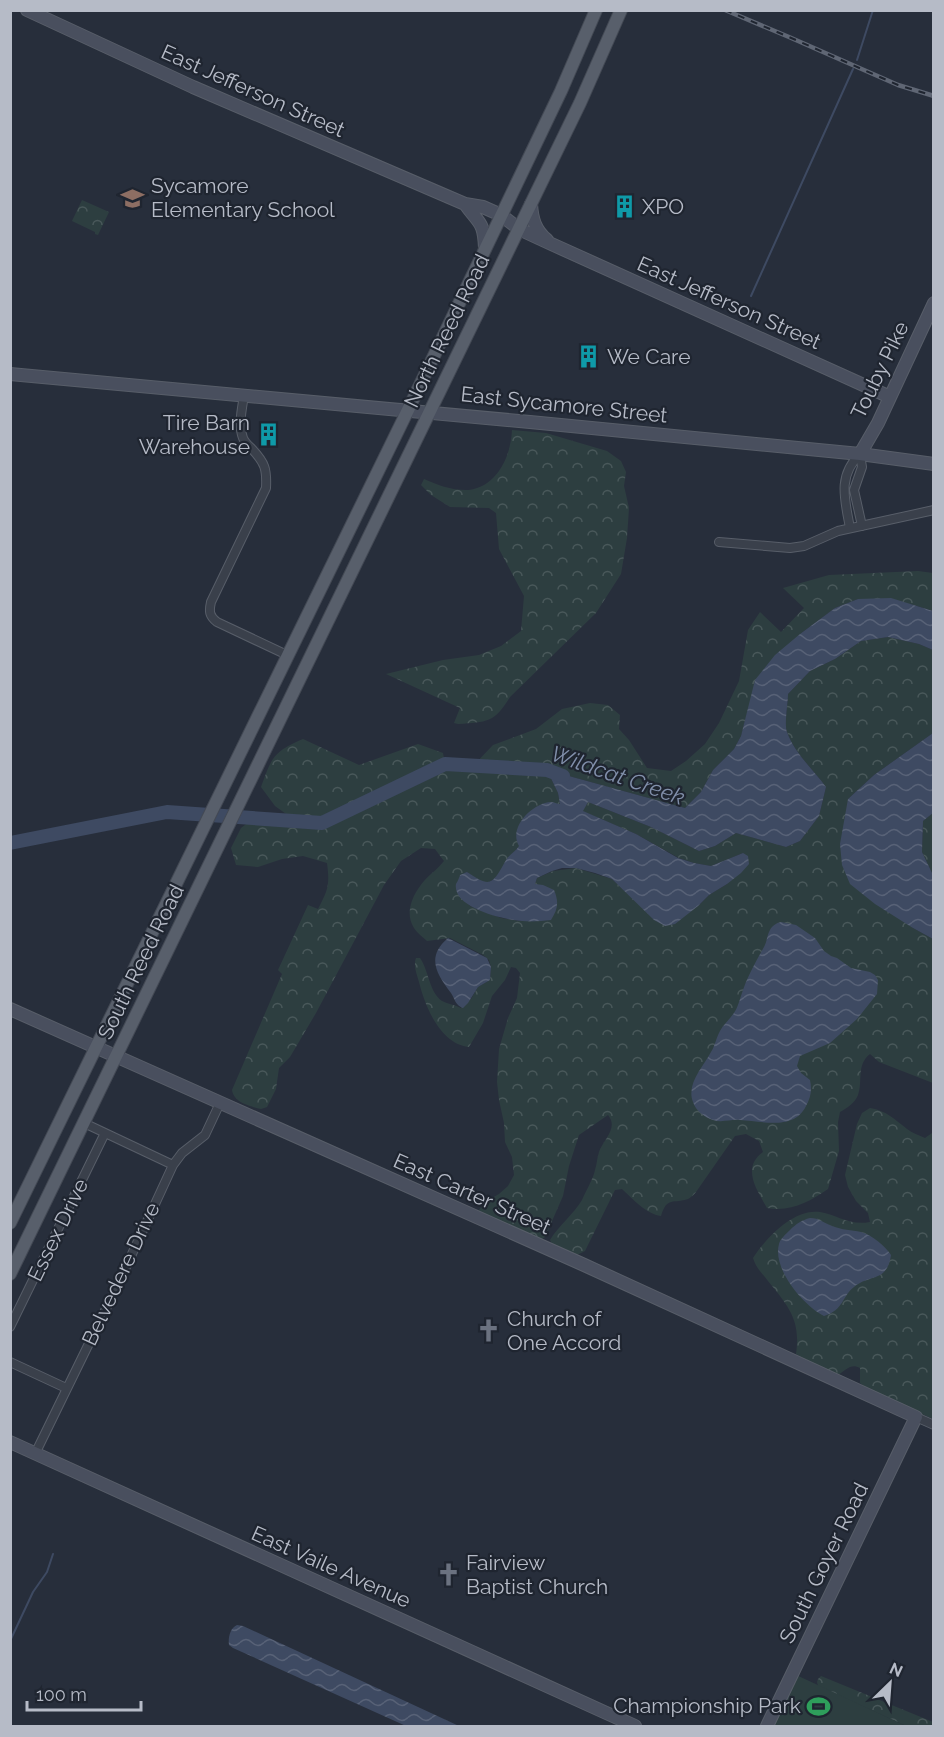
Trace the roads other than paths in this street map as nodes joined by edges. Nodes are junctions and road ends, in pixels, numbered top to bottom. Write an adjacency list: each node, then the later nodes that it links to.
1 (596, 10): 6 (main road, North Reed Road)
2 (621, 10): 5 (main road, North Reed Road)
3 (35, 12): 4 (street, East Jefferson Street)
4 (465, 204): 6 (street, East Jefferson Street); 9 (street)
5 (531, 204): 7 (main road, North Reed Road); 8 (street, East Jefferson Street)
6 (501, 215): 7 (street, East Jefferson Street); 9 (main road, North Reed Road)
7 (519, 229): 8 (street, East Jefferson Street); 15 (main road, North Reed Road)
8 (552, 245): 13 (street, East Jefferson Street)
9 (485, 248): 14 (main road, North Reed Road)
10 (933, 303): 13 (street, Touby Pike)
11 (10, 374): 12 (street, East Sycamore Street)
12 (244, 395): 14 (street, East Sycamore Street); 22 (street)
13 (890, 397): 16 (street, Touby Pike)
14 (408, 410): 15 (street, East Sycamore Street); 22 (main road, North Reed Road)
15 (430, 412): 16 (street, East Sycamore Street); 23 (main road, North Reed Road)
16 (860, 454): 17 (street, East Sycamore Street); 19 (street, Touby Pike); 20 (street, Touby Pike)
17 (933, 464)
18 (933, 510): 19 (street)
19 (862, 526): 20 (street)
20 (850, 528): 21 (street)
21 (719, 542)
22 (287, 655): 25 (main road, South Reed Road)
23 (306, 667): 26 (main road, South Reed Road)
24 (10, 1009): 25 (street, East Carter Street)
25 (95, 1048): 26 (street, East Carter Street); 31 (main road, South Reed Road)
26 (116, 1058): 27 (street, East Carter Street); 28 (main road, South Reed Road)
27 (220, 1103): 30 (street, Belvedere Drive); 36 (street, East Carter Street)
28 (84, 1122): 29 (street); 32 (main road, South Reed Road)
29 (105, 1133): 30 (street); 33 (street, Essex Drive)
30 (173, 1165): 35 (street, Belvedere Drive)
31 (10, 1223)
32 (10, 1274)
33 (10, 1328)
34 (10, 1362): 35 (street)
35 (66, 1389): 39 (street, Belvedere Drive)
36 (916, 1417): 37 (street); 41 (street, South Goyer Road)
37 (933, 1425)
38 (10, 1442): 39 (street, East Vaile Avenue)
39 (35, 1454): 40 (street, East Vaile Avenue)
40 (635, 1726)
41 (767, 1726)

